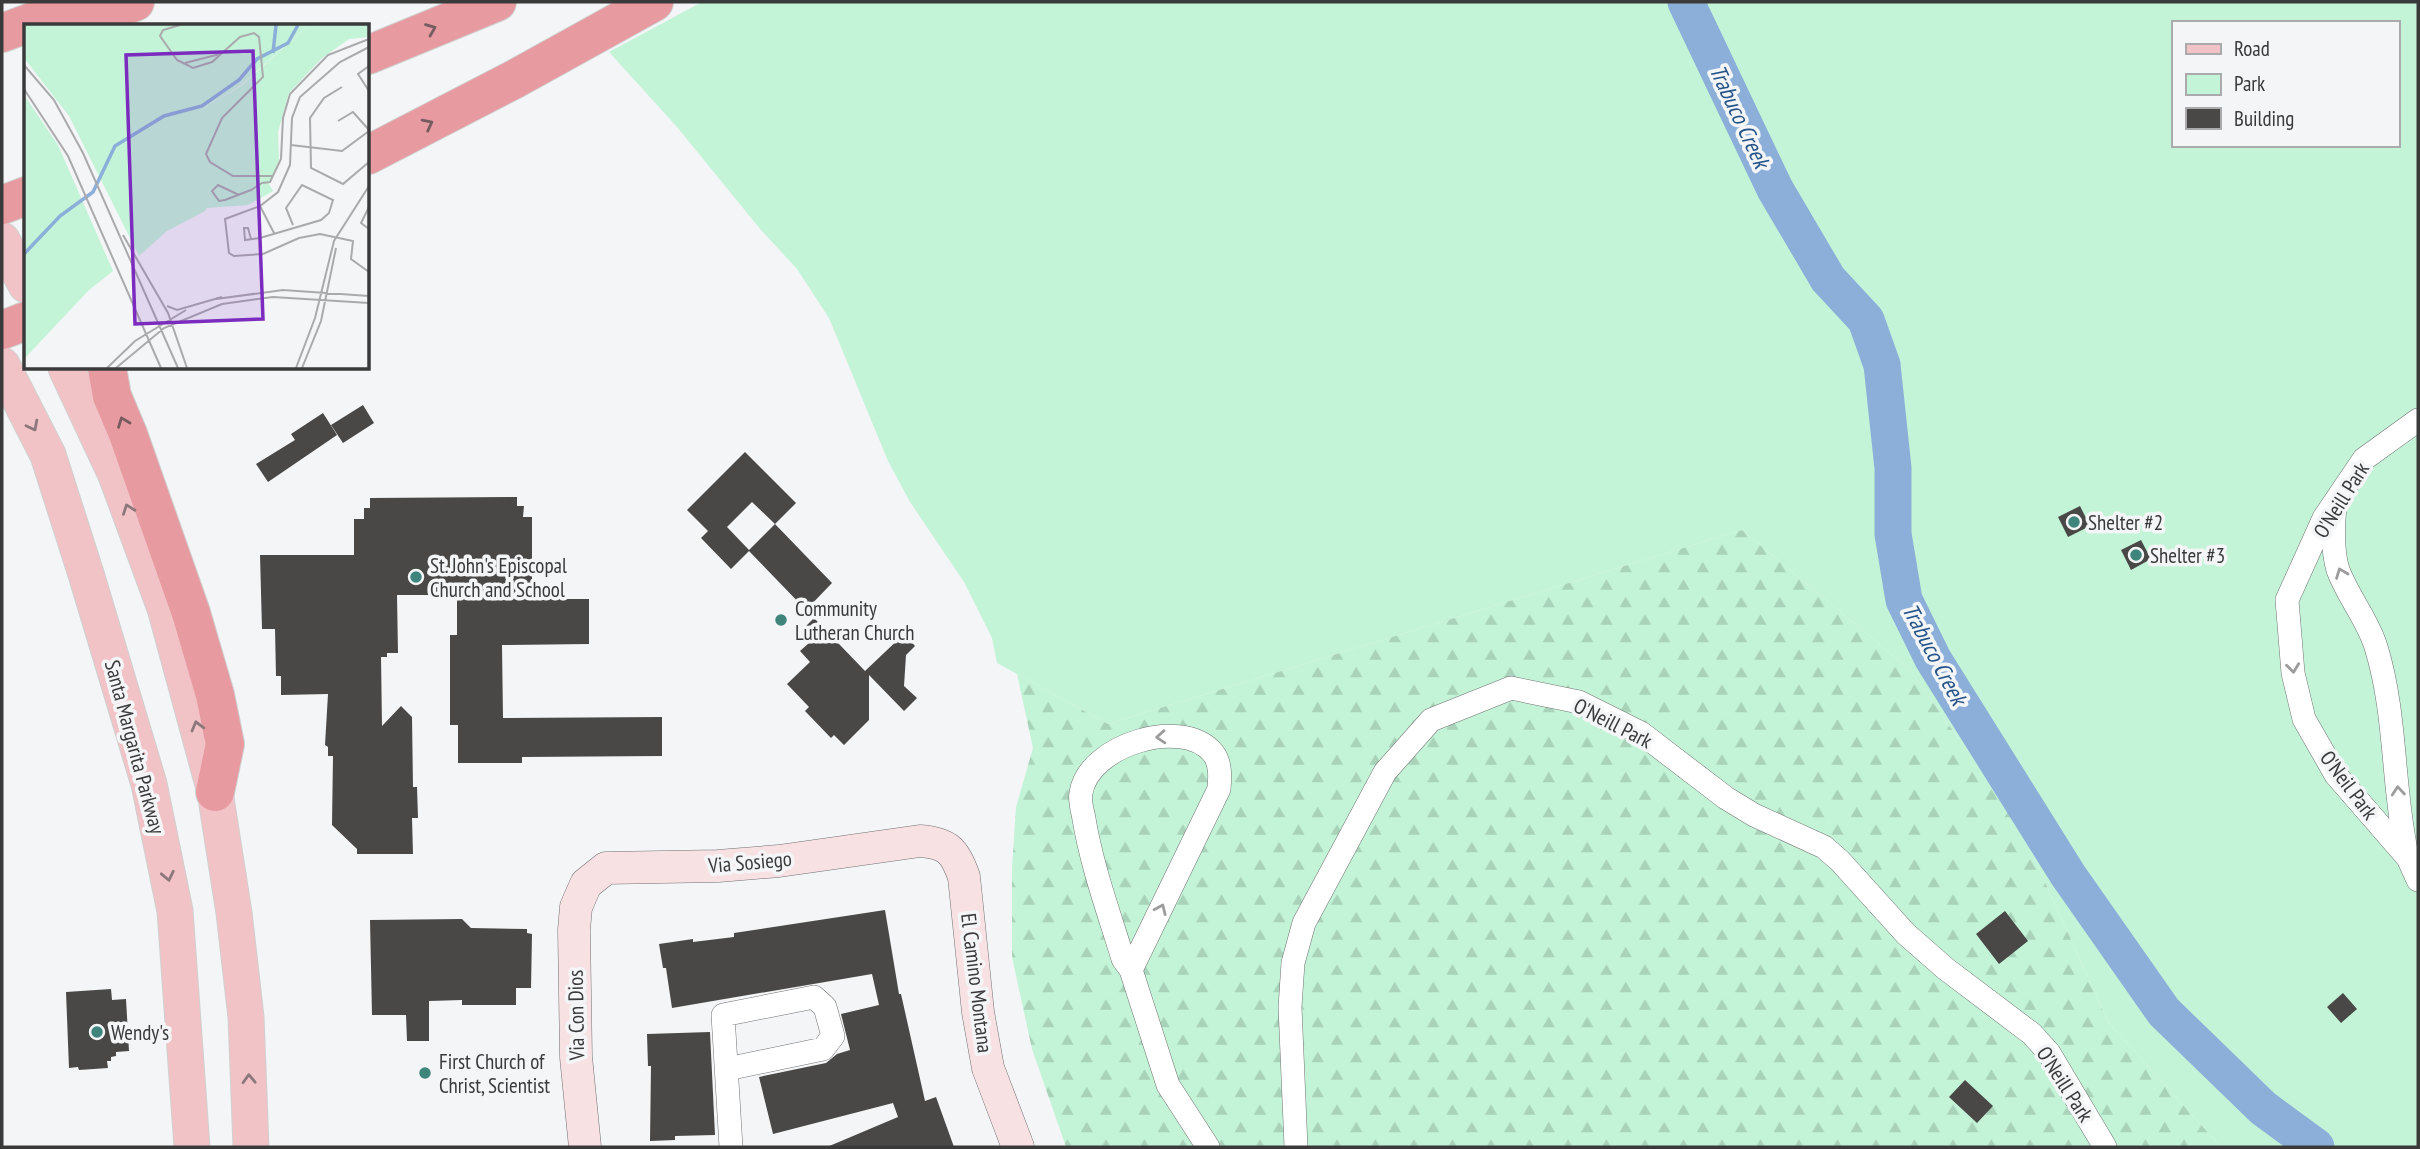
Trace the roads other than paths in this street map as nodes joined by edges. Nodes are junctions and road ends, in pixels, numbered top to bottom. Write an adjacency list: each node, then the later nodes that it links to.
1 (85, 2): 5 (highway)
2 (135, 2): 6 (highway)
3 (496, 2): 11 (highway, one-way to 3)
4 (654, 2): 12 (highway, one-way to 4)
5 (26, 24)
6 (76, 24)
7 (24, 25): 8 (highway)
8 (2, 33)
9 (24, 45): 10 (highway)
10 (2, 54)
11 (369, 55)
12 (369, 154)
13 (24, 197): 14 (highway)
14 (2, 205)
15 (2, 240): 16 (main road)
16 (24, 281)
17 (24, 322): 18 (highway)
18 (2, 330)
19 (2, 365): 32 (main road, Santa Margarita Parkway, one-way to 32)
20 (66, 369): 25 (main road, one-way to 20)
21 (107, 369): 25 (highway, one-way to 21)
22 (2418, 419): 23 (street, O'Neill Park)
23 (2335, 504): 24 (street, O'Neill Park); 27 (street, one-way to 23)
24 (2287, 600): 27 (street, O'Neil Park, one-way to 27)
25 (215, 792): 33 (main road, one-way to 25)
26 (920, 841): 29 (street, Via Sosiego); 36 (street, El Camino Montana)
27 (2408, 858): 28 (street, O'Neil Park)
28 (2418, 880)
29 (586, 884): 34 (street, Via Con Dios)
30 (1131, 970): 30 (street, one-way to 30); 37 (street)
31 (727, 1069): 31 (street); 35 (street)
32 (192, 1147)
33 (251, 1147)
34 (585, 1147)
35 (731, 1147)
36 (1018, 1147)
37 (1208, 1147)
38 (1296, 1147): 39 (street, O'Neill Park)
39 (2105, 1147)

